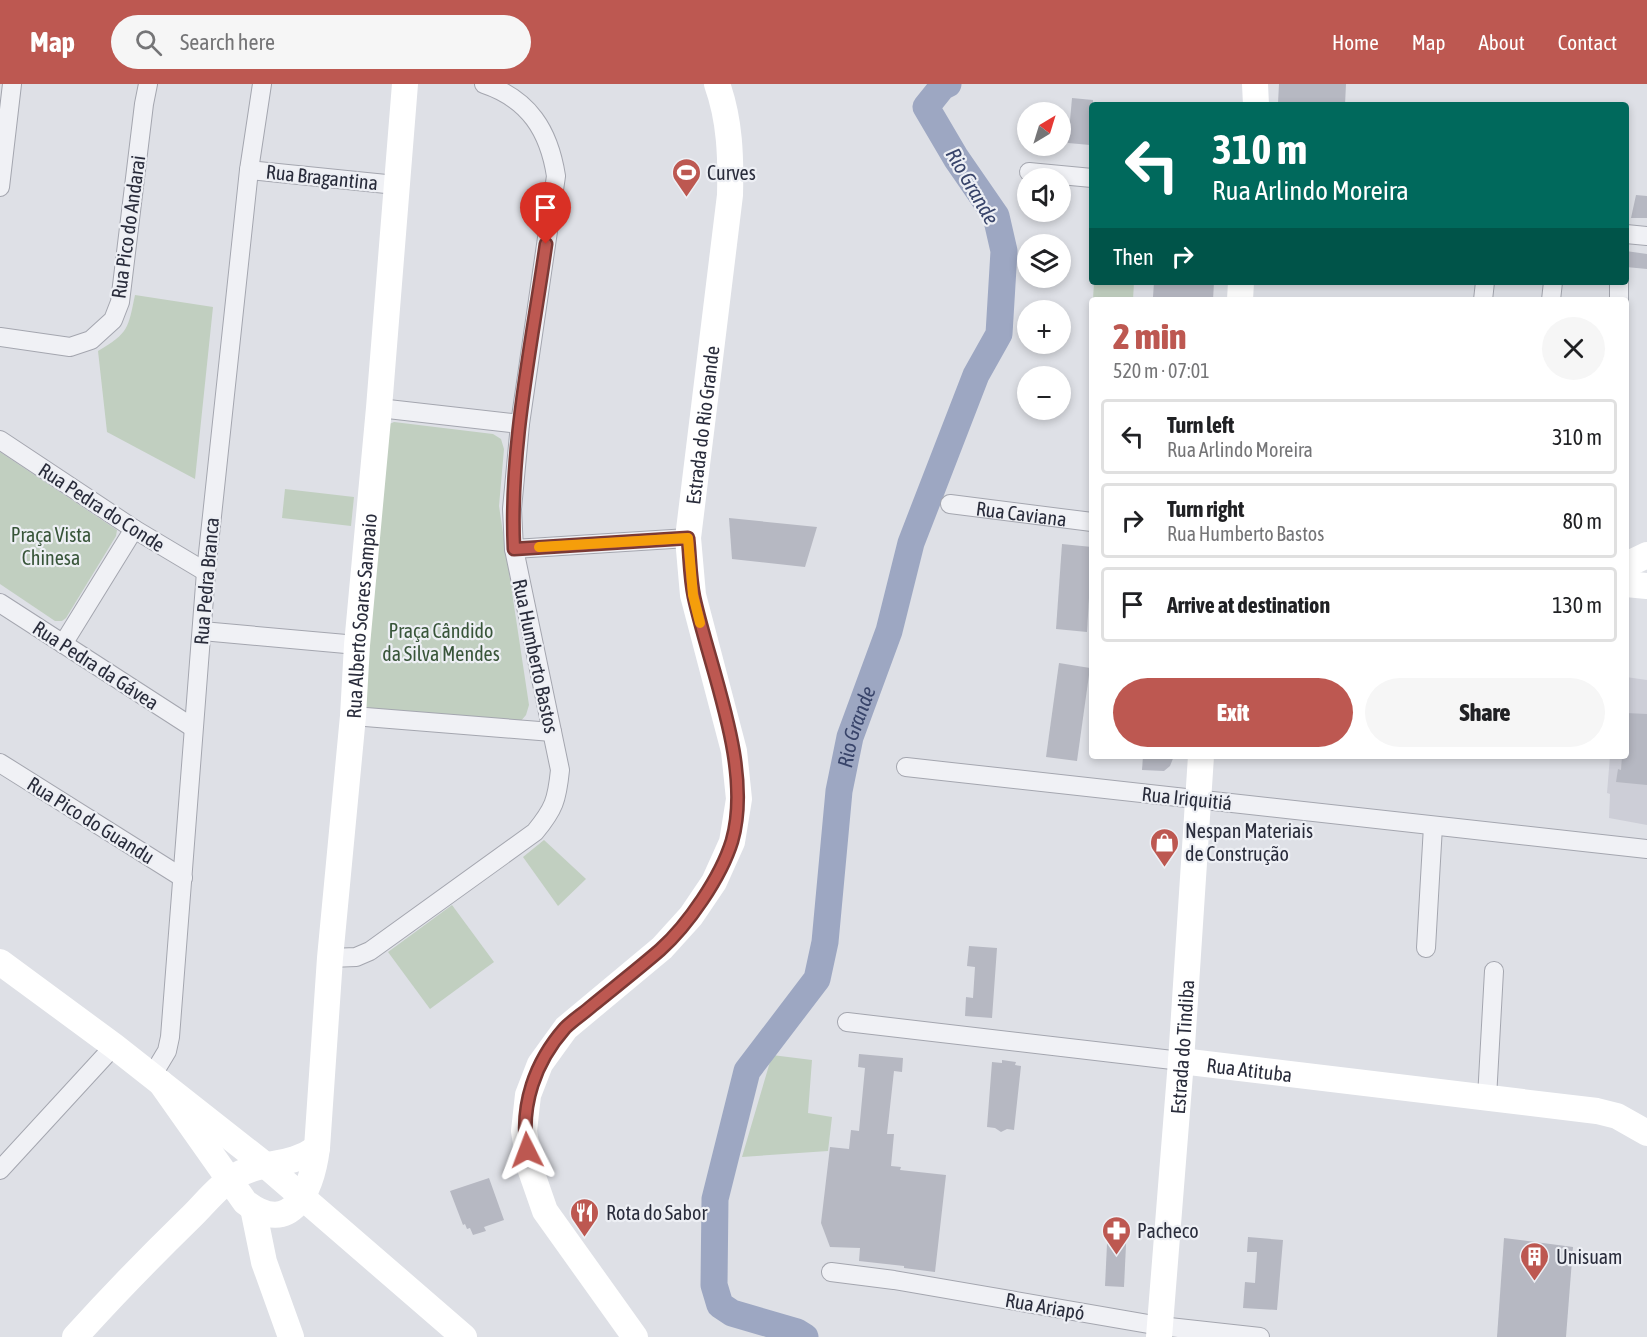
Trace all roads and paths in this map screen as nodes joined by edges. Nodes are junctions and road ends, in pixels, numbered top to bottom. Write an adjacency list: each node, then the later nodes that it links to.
1 (12, 84): 9 (street)
2 (148, 84): 17 (street, Rua Pico do Andarai)
3 (262, 84): 10 (street, Rua Pedra Branca)
4 (405, 84): 13 (street, Rua Alberto Soares Sampaio)
5 (484, 84): 19 (street, Rua Humberto Bastos)
6 (717, 84): 24 (street, Estrada do Rio Grande)
7 (1255, 84): 8 (street)
8 (1256, 102)
9 (2, 153): 14 (street)
10 (249, 170): 13 (street, Rua Bragantina); 28 (street, Rua Pedra Branca)
11 (1071, 176): 12 (street)
12 (1089, 178)
13 (396, 185): 18 (street, Rua Alberto Soares Sampaio)
14 (0, 187)
15 (1629, 234): 16 (street)
16 (1647, 236)
17 (0, 337)
18 (379, 408): 19 (street); 34 (street, Rua Alberto Soares Sampaio)
19 (520, 424): 25 (street, Rua Humberto Bastos)
20 (0, 440): 23 (street, Rua Pedra do Conde)
21 (951, 504): 22 (street, Rua Caviana)
22 (1089, 522)
23 (134, 529): 28 (street, Rua Pedra do Conde); 33 (street)
24 (688, 538): 25 (street); 67 (street, Estrada do Rio Grande)
25 (514, 549): 37 (street, Rua Humberto Bastos)
26 (1647, 555): 27 (street)
27 (1629, 564)
28 (206, 572): 32 (street, Rua Pedra Branca)
29 (1629, 584): 30 (street)
30 (1647, 586)
31 (0, 603): 33 (street, Rua Pedra da Gávea)
32 (202, 631): 34 (street); 36 (street, Rua Pedra Branca)
33 (63, 644): 36 (street, Rua Pedra da Gávea)
34 (357, 645): 35 (street, Rua Alberto Soares Sampaio)
35 (353, 716): 37 (street); 46 (street, Rua Alberto Soares Sampaio)
36 (192, 727): 44 (street, Rua Pedra Branca)
37 (552, 732): 46 (street, Rua Humberto Bastos)
38 (1201, 759): 41 (street, Estrada do Tindiba)
39 (0, 763): 44 (street, Rua Pico do Guandu)
40 (906, 767): 41 (street, Rua Iriquitiá)
41 (1198, 799): 42 (street, Rua Iriquitiá); 51 (street, Estrada do Tindiba)
42 (1433, 826): 43 (street, Rua Iriquitiá); 45 (street)
43 (1647, 849)
44 (183, 878): 52 (street, Rua Pedra Branca)
45 (1426, 948)
46 (330, 958): 55 (street, Rua Alberto Soares Sampaio)
47 (0, 962): 50 (street)
48 (1494, 971): 53 (street)
49 (847, 1022): 51 (street, Rua Atituba)
50 (114, 1046): 52 (street); 57 (street)
51 (1181, 1061): 53 (street, Rua Atituba); 63 (street, Estrada do Tindiba)
52 (156, 1079): 56 (street); 58 (street)
53 (1487, 1098): 54 (street, Rua Atituba)
54 (1647, 1133)
55 (317, 1148): 56 (street); 59 (street, Rua Alberto Soares Sampaio)
56 (264, 1164): 58 (street); 59 (street)
57 (0, 1170)
58 (241, 1195): 60 (street); 61 (street); 64 (street)
59 (302, 1197): 60 (street); 66 (street)
60 (280, 1215): 61 (street)
61 (264, 1262): 65 (street)
62 (831, 1272): 63 (street, Rua Ariapó)
63 (1160, 1331): 68 (street, Rua Ariapó)
64 (75, 1337)
65 (291, 1337)
66 (464, 1337)
67 (635, 1337)
68 (1260, 1337)

